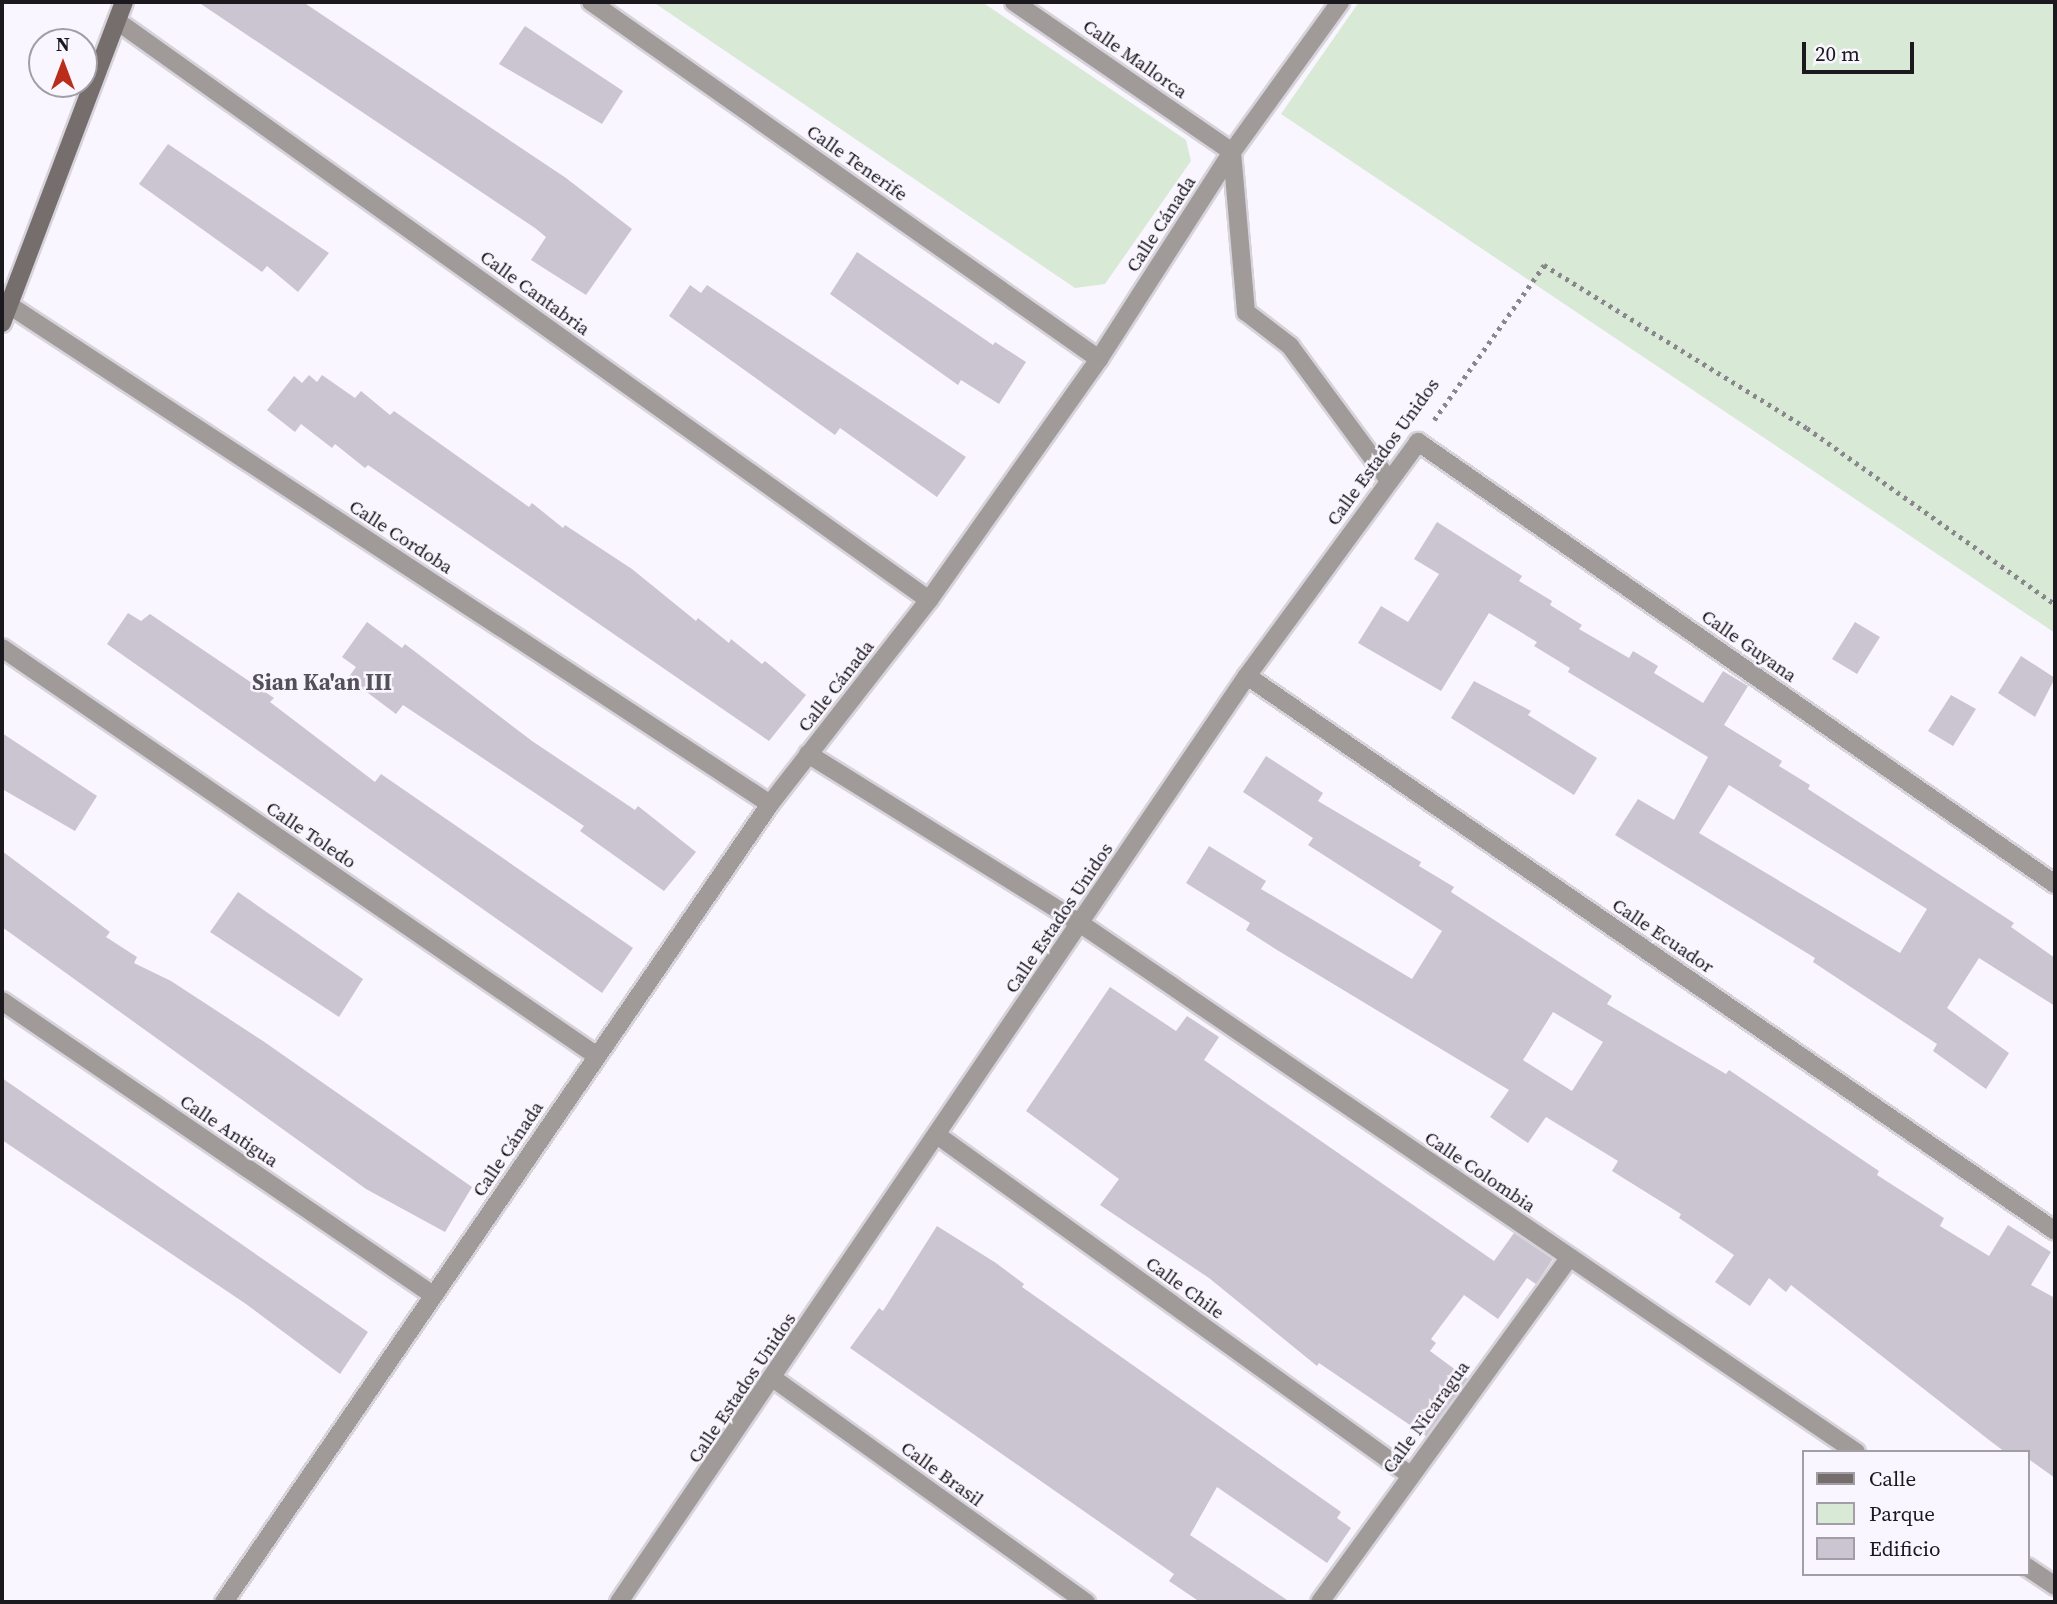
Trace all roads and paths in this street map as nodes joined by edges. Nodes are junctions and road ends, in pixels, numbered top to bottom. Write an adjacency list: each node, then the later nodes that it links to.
1 (124, 2): 5 (street)
2 (592, 2): 9 (street, Calle Tenerife)
3 (1014, 2): 6 (street, Calle Mallorca)
4 (1340, 2): 6 (street, Calle Cánada)
5 (117, 20): 7 (street); 12 (street, Calle Cantabria)
6 (1232, 152): 9 (street, Calle Cánada); 11 (street)
7 (9, 305): 8 (street); 17 (street, Calle Cordoba)
8 (2, 323)
9 (1099, 359): 12 (street, Calle Cánada)
10 (1418, 442): 11 (street, Calle Estados Unidos); 13 (path, Calle Estados Unidos); 18 (street, Calle Guyana)
11 (1388, 479): 15 (street, Calle Estados Unidos)
12 (929, 600): 16 (street, Calle Cánada)
13 (2055, 604)
14 (2, 648): 21 (street, Calle Toledo)
15 (1247, 676): 19 (street, Calle Estados Unidos); 23 (street, Calle Ecuador)
16 (808, 754): 17 (street, Calle Cánada); 19 (street, Calle Colombia)
17 (770, 804): 21 (street, Calle Cánada)
18 (2055, 884)
19 (1081, 924): 22 (street, Calle Estados Unidos); 24 (street, Calle Colombia)
20 (2, 1001): 25 (street, Calle Antigua)
21 (597, 1056): 25 (street, Calle Cánada)
22 (936, 1135): 26 (street, Calle Estados Unidos); 28 (street, Calle Chile)
23 (2055, 1231)
24 (1569, 1258): 27 (street, Calle Colombia); 28 (street, Calle Nicaragua)
25 (433, 1295): 31 (street, Calle Cánada)
26 (774, 1379): 32 (street, Calle Estados Unidos); 33 (street, Calle Brasil)
27 (1853, 1450)
28 (1410, 1475): 34 (street, Calle Nicaragua)
29 (2029, 1568): 30 (street)
30 (2055, 1586)
31 (224, 1602)
32 (619, 1602)
33 (1086, 1602)
34 (1320, 1602)

